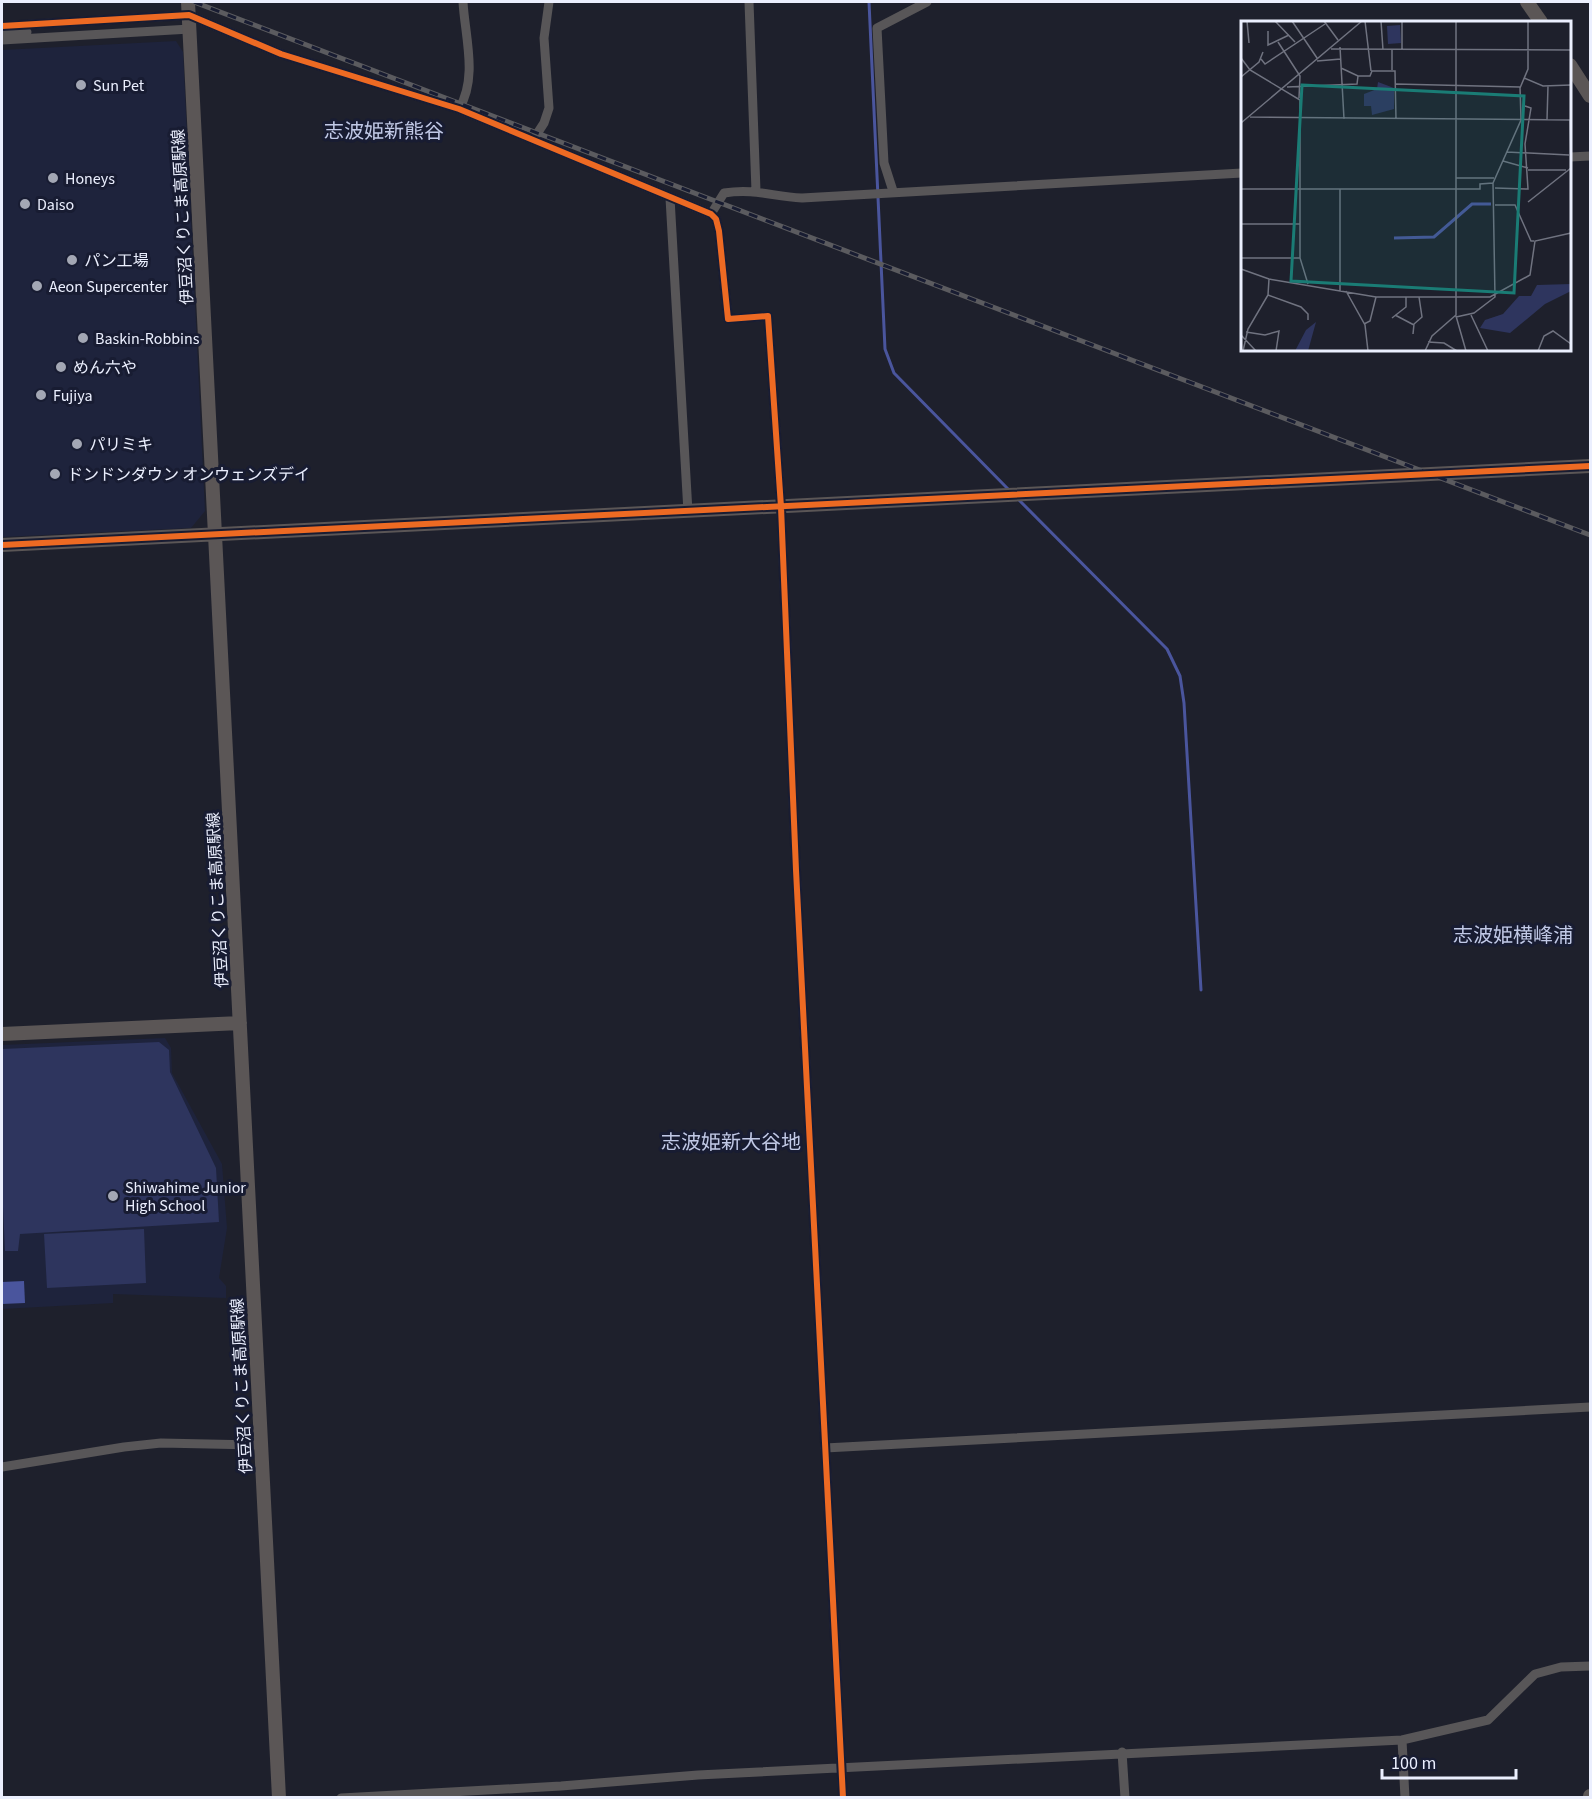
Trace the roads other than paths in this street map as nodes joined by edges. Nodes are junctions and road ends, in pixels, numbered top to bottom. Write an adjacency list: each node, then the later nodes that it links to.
1 (463, 2): 16 (street)
2 (549, 2): 17 (street)
3 (749, 2): 21 (street)
4 (927, 2): 22 (street)
5 (1527, 2): 8 (street)
6 (189, 15): 7 (street); 10 (street); 16 (street); 28 (street, 伊豆沼くりこま高原駅線)
7 (104, 21): 9 (street); 10 (street)
8 (1539, 21)
9 (2, 26)
10 (116, 32): 12 (street)
11 (2, 33): 12 (street)
12 (53, 35): 13 (street)
13 (2, 40)
14 (1571, 68): 15 (street)
15 (1590, 96)
16 (459, 109): 17 (street)
17 (533, 140): 23 (street)
18 (1590, 156): 19 (street)
19 (1571, 157)
20 (1241, 173): 22 (street)
21 (756, 191): 22 (street); 24 (street)
22 (889, 191)
23 (670, 198): 24 (street); 27 (street)
24 (711, 214): 26 (street)
25 (1590, 466): 26 (street)
26 (781, 507): 27 (street); 34 (street)
27 (688, 512): 28 (street)
28 (216, 535): 29 (street); 30 (street, 伊豆沼くりこま高原駅線)
29 (2, 545)
30 (240, 1023): 31 (street); 33 (street, 伊豆沼くりこま高原駅線)
31 (2, 1034)
32 (1590, 1407): 34 (street)
33 (261, 1445): 35 (street); 40 (street, 伊豆沼くりこま高原駅線)
34 (825, 1448): 39 (street)
35 (2, 1467)
36 (1590, 1666): 37 (street)
37 (1402, 1740): 38 (street); 44 (street)
38 (1122, 1752): 39 (street); 43 (street)
39 (842, 1768): 41 (street); 42 (street)
40 (279, 1797)
41 (341, 1797)
42 (843, 1797)
43 (1125, 1797)
44 (1405, 1797)

